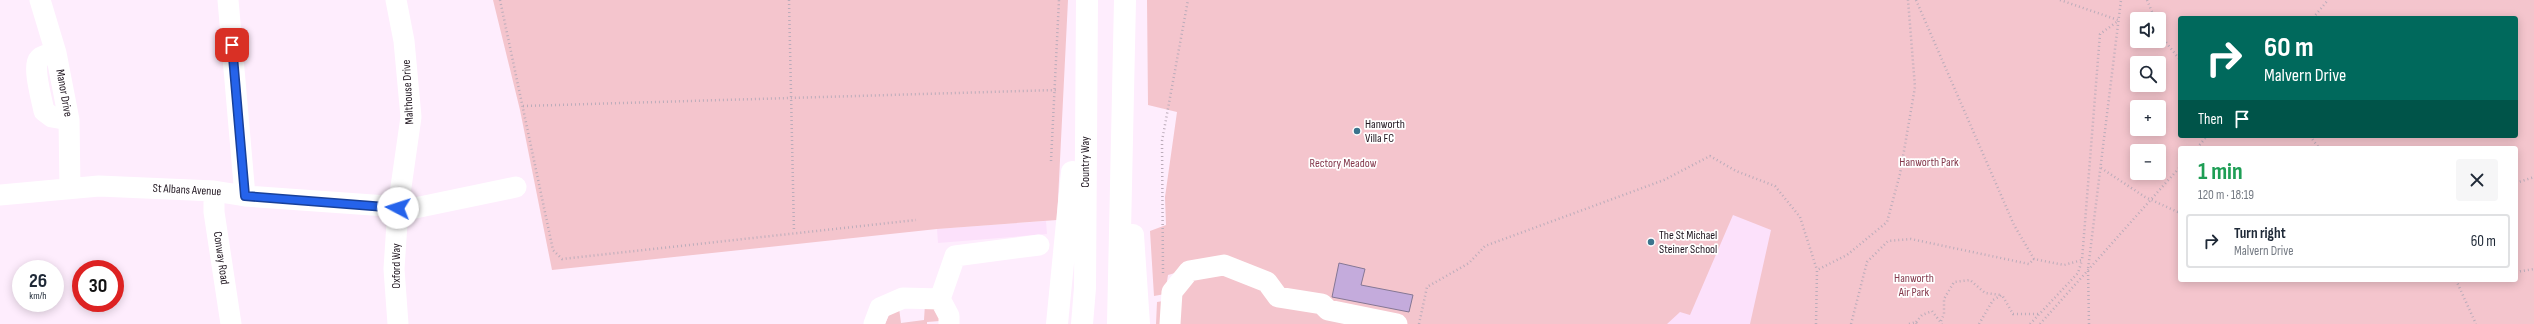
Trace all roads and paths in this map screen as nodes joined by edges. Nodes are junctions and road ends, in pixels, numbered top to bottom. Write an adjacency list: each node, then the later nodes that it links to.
1 (40, 0): 35 (street, Manor Drive)
2 (228, 0): 38 (street)
3 (396, 0): 40 (street, Malthouse Drive)
4 (500, 0): 24 (path)
5 (789, 0): 23 (path)
6 (1059, 0): 21 (path)
7 (1125, 0): 22 (highway)
8 (1188, 0): 52 (path)
9 (1908, 0): 50 (path)
10 (1916, 0): 45 (path)
11 (2060, 0): 18 (path)
12 (2121, 0): 18 (path)
13 (2146, 0): 16 (path)
14 (2328, 0): 17 (path)
15 (1087, 10): 63 (highway); 64 (highway, Country Way)
16 (2152, 12)
17 (2316, 16)
18 (2118, 20): 30 (path); 46 (path)
19 (2166, 42): 20 (path)
20 (2178, 57)
21 (1056, 90): 23 (path); 29 (path)
22 (1124, 90): 65 (highway); 66 (highway)
23 (791, 96): 24 (path); 43 (path)
24 (524, 106): 43 (path)
25 (2205, 138): 27 (path)
26 (2312, 138): 28 (path)
27 (2199, 146)
28 (2318, 146)
29 (1051, 161)
30 (2100, 168): 39 (path); 48 (path)
31 (2178, 169): 39 (path)
32 (2534, 177): 33 (path)
33 (2518, 182)
34 (516, 187): 40 (street, St Albans Avenue)
35 (70, 188): 36 (street, St Albans Avenue); 37 (street, St Albans Avenue)
36 (214, 191): 38 (street, St Albans Avenue); 59 (street, Conway Road)
37 (0, 195)
38 (245, 196): 40 (street, St Albans Avenue)
39 (2150, 200): 41 (path); 48 (path)
40 (398, 208): 60 (street, Oxford Way)
41 (2178, 211)
42 (916, 220): 43 (path)
43 (794, 232)
44 (1039, 245): 55 (street)
45 (2034, 259): 46 (path); 71 (path)
46 (2082, 260): 47 (path)
47 (2080, 268): 48 (path); 56 (path)
48 (2088, 269): 75 (path); 76 (path)
49 (2534, 269): 51 (path)
50 (1817, 270): 69 (path); 70 (path)
51 (2518, 272)
52 (1163, 280)
53 (2457, 282): 77 (path)
54 (2001, 295): 56 (path); 57 (path); 73 (path)
55 (940, 299): 61 (street); 62 (street)
56 (2038, 314): 74 (path)
57 (1942, 322): 58 (path)
58 (1917, 323): 72 (path)
59 (231, 324)
60 (398, 324)
61 (874, 324)
62 (949, 324)
63 (1057, 324)
64 (1082, 324)
65 (1118, 324)
66 (1139, 324)
67 (1170, 324): 68 (street)
68 (1397, 324)
69 (1419, 324)
70 (1816, 324)
71 (1851, 324)
72 (1909, 324)
73 (1979, 324)
74 (2030, 324)
75 (2040, 324)
76 (2089, 324)
77 (2476, 324)

